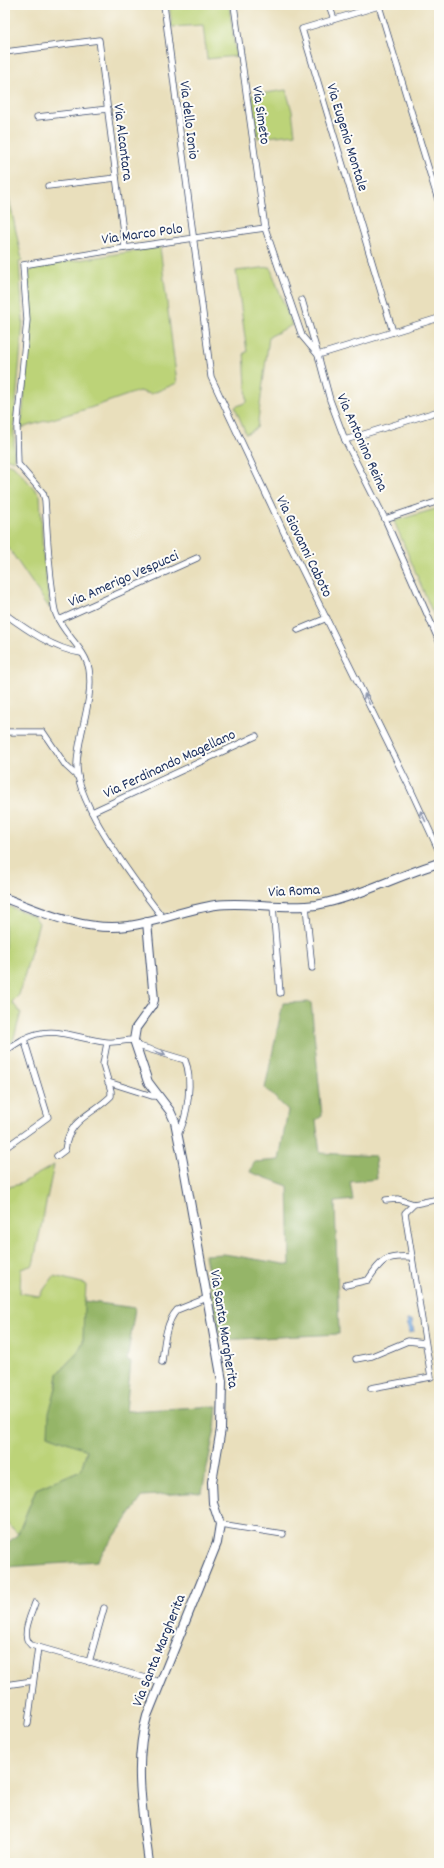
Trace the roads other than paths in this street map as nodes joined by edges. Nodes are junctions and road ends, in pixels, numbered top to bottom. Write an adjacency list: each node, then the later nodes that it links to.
1 (164, 5): 13 (street, Via dello Ionio)
2 (234, 5): 12 (street, Via Simeto)
3 (329, 5): 5 (street)
4 (380, 5): 5 (street, Via Eugenio Montale); 11 (street)
5 (334, 19): 17 (street, Via Eugenio Montale)
6 (5, 52): 7 (street, Via Alcantara)
7 (108, 109): 8 (street); 9 (street, Via Alcantara)
8 (37, 117)
9 (116, 178): 10 (street); 14 (street, Via Alcantara)
10 (48, 186)
11 (439, 202)
12 (265, 228): 13 (street, Via Marco Polo); 18 (street, Via Antonino Reina)
13 (193, 238): 14 (street, Via Marco Polo); 25 (street, Via Giovanni Caboto)
14 (125, 248): 26 (street, Via Marco Polo)
15 (302, 300): 18 (street)
16 (439, 318): 17 (street)
17 (394, 332): 18 (street)
18 (318, 355): 20 (street, Via Antonino Reina)
19 (439, 411): 20 (street)
20 (345, 440): 22 (street, Via Antonino Reina)
21 (439, 501): 22 (street)
22 (385, 519): 28 (street, Via Antonino Reina)
23 (197, 558): 26 (street, Via Amerigo Vespucci)
24 (5, 614): 29 (street)
25 (327, 618): 27 (street); 34 (street, Via Giovanni Caboto, one-way to 25)
26 (59, 620): 29 (street)
27 (298, 630)
28 (439, 641)
29 (81, 653): 32 (street)
30 (5, 732): 32 (street)
31 (256, 736): 33 (street, Via Ferdinando Magellano)
32 (78, 777): 33 (street)
33 (92, 812): 39 (street)
34 (439, 851)
35 (439, 863): 38 (main road, Via Roma)
36 (5, 898): 40 (main road, Via Roma)
37 (273, 906): 38 (main road, Via Roma); 39 (main road, Via Roma); 42 (street)
38 (306, 906): 41 (street)
39 (163, 918): 40 (main road, Via Roma)
40 (147, 922): 45 (main road)
41 (312, 968)
42 (280, 993)
43 (24, 1039): 44 (street); 46 (street); 50 (street)
44 (107, 1042): 45 (street); 47 (street)
45 (134, 1042): 48 (main road, Via Santa Margherita); 49 (street, one-way to 49)
46 (5, 1053)
47 (108, 1082): 48 (street); 51 (street)
48 (159, 1096): 49 (main road, Via Santa Margherita)
49 (178, 1134): 57 (main road, Via Santa Margherita)
50 (5, 1148)
51 (57, 1156)
52 (439, 1199): 54 (street)
53 (386, 1200): 54 (street)
54 (414, 1204): 55 (street)
55 (412, 1257): 56 (street); 58 (street)
56 (346, 1285)
57 (207, 1298): 60 (street); 62 (main road, Via Santa Margherita)
58 (425, 1343): 59 (street); 61 (street)
59 (356, 1359)
60 (162, 1362)
61 (371, 1388)
62 (220, 1524): 63 (street); 69 (main road, Via Santa Margherita)
63 (283, 1534)
64 (35, 1603): 66 (street)
65 (104, 1608): 67 (street)
66 (38, 1647): 67 (street); 68 (street)
67 (88, 1662): 69 (street)
68 (33, 1681): 70 (street); 71 (street)
69 (160, 1682): 72 (main road, Via Santa Margherita)
70 (5, 1685)
71 (28, 1724)
72 (149, 1863)

